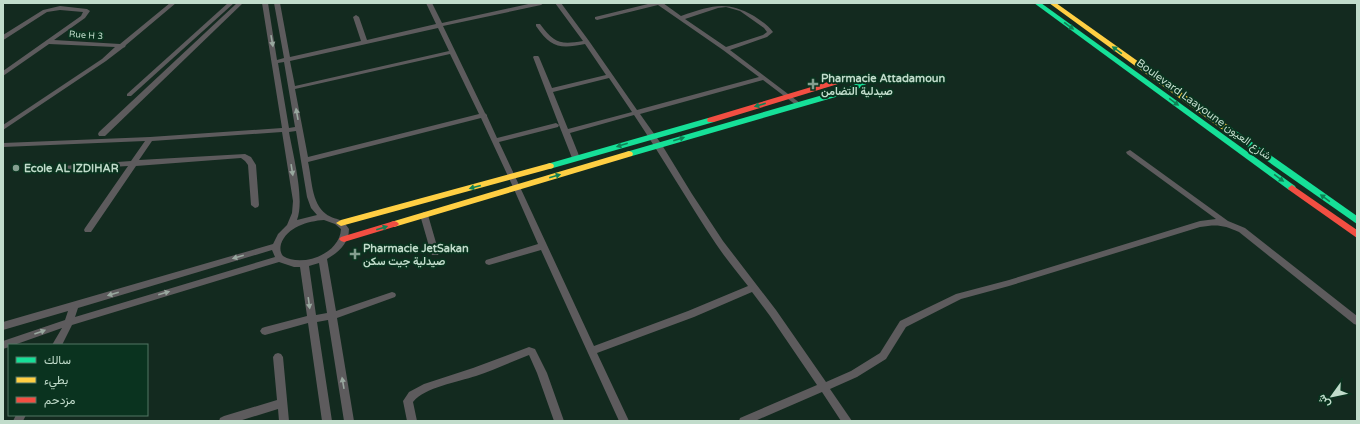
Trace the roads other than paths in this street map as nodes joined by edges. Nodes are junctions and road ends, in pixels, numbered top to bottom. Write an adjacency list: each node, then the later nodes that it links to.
1 (67, 3): 12 (street)
2 (173, 3): 22 (street)
3 (231, 3): 33 (street)
4 (240, 3): 45 (street)
5 (265, 3): 27 (street, one-way to 27)
6 (277, 3): 26 (street)
7 (429, 3): 17 (street)
8 (541, 3): 17 (street)
9 (558, 3): 21 (street)
10 (1037, 3): 66 (street, Boulevard Laayoune شارع العيون, one-way to 66)
11 (1052, 3): 62 (street, Boulevard Laayoune شارع العيون, one-way to 11)
12 (60, 8): 18 (street); 19 (street)
13 (356, 17): 20 (street)
14 (597, 18): 15 (street)
15 (681, 18): 23 (street); 23 (street)
16 (538, 25): 21 (street)
17 (439, 26): 20 (street); 24 (street)
18 (3, 38)
19 (49, 42): 22 (street, Rue H 3); 28 (street)
20 (365, 42): 26 (street)
21 (587, 42): 29 (street)
22 (123, 46): 39 (street)
23 (725, 49): 30 (street)
24 (452, 52): 31 (street); 37 (street)
25 (536, 57): 32 (street)
26 (288, 60): 27 (street); 31 (street)
27 (276, 62): 42 (street)
28 (3, 74)
29 (610, 76): 32 (street); 36 (street)
30 (764, 78): 34 (street); 36 (street)
31 (293, 88): 41 (street, one-way to 31)
32 (549, 91): 44 (street)
33 (129, 95)
34 (789, 97): 35 (street); 35 (street); 38 (street, one-way to 38)
35 (798, 104): 43 (street)
36 (636, 113): 44 (street); 46 (street)
37 (484, 115): 48 (street); 53 (street)
38 (703, 121): 43 (street); 46 (street)
39 (5, 125)
40 (556, 125): 48 (street)
41 (300, 129): 42 (street); 53 (street)
42 (286, 130): 47 (street); 64 (street, one-way to 64)
43 (709, 130): 50 (street, one-way to 43)
44 (565, 132): 52 (street)
45 (102, 134)
46 (652, 136): 50 (street); 52 (street, one-way to 52)
47 (150, 138): 49 (street); 54 (street)
48 (496, 140): 56 (street)
49 (3, 145)
50 (658, 145): 57 (street, one-way to 50); 75 (street)
51 (1130, 152): 61 (street)
52 (576, 158): 56 (street)
53 (305, 160): 60 (street)
54 (134, 164): 55 (street); 58 (street); 65 (street)
55 (63, 168)
56 (513, 177): 57 (street); 63 (street, one-way to 63)
57 (517, 187): 59 (street); 69 (street)
58 (255, 205)
59 (424, 215): 67 (street, one-way to 59); 70 (street)
60 (324, 217): 63 (street); 64 (street)
61 (1225, 221): 80 (street); 88 (street)
62 (1357, 221)
63 (341, 224): 67 (street)
64 (291, 226): 68 (street)
65 (88, 230)
66 (1357, 235)
67 (344, 239): 72 (street)
68 (276, 246): 71 (street); 77 (street, one-way to 77)
69 (543, 246): 73 (street); 86 (street)
70 (435, 253)
71 (280, 259): 74 (street); 81 (street, one-way to 71)
72 (323, 259): 74 (street); 78 (street)
73 (489, 262)
74 (304, 264): 79 (street, one-way to 79)
75 (754, 287): 86 (street); 88 (street)
76 (392, 295): 78 (street)
77 (74, 305): 81 (street); 82 (street)
78 (331, 316): 79 (street); 93 (street, one-way to 78)
79 (312, 319): 83 (street); 92 (street)
80 (1357, 321)
81 (69, 322): 84 (street); 85 (street, one-way to 81)
82 (3, 326)
83 (265, 331)
84 (58, 344)
85 (3, 345)
86 (591, 351): 96 (street)
87 (278, 357): 89 (street)
88 (823, 386): 97 (street); 98 (street)
89 (282, 403): 90 (street); 91 (street)
90 (224, 421)
91 (284, 421)
92 (327, 421)
93 (350, 421)
94 (412, 421): 95 (street)
95 (559, 421)
96 (624, 421)
97 (744, 421)
98 (847, 421)

